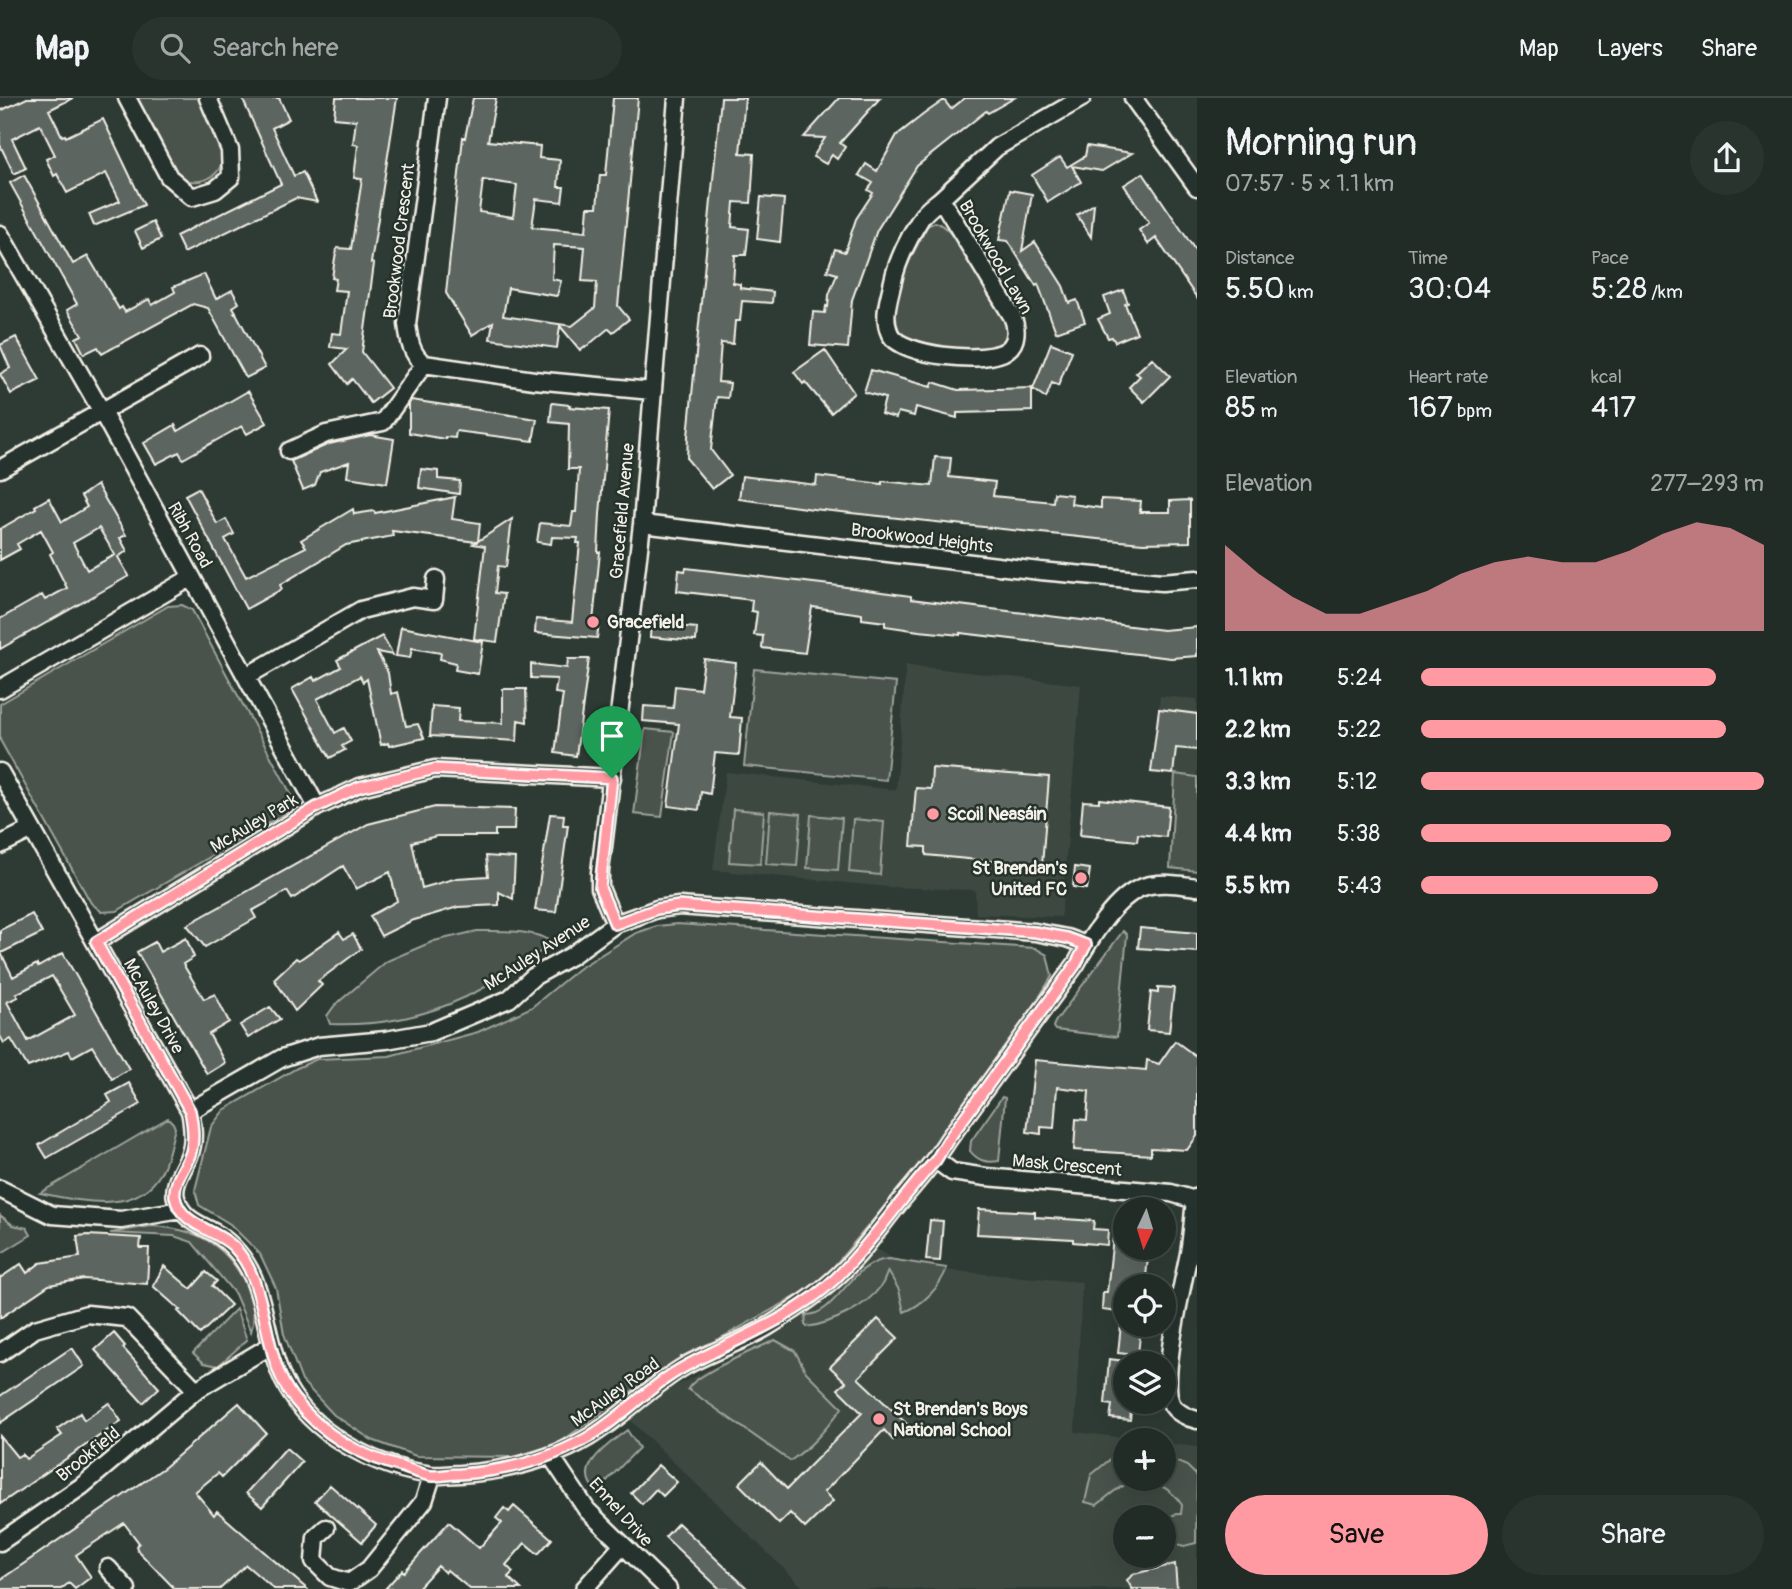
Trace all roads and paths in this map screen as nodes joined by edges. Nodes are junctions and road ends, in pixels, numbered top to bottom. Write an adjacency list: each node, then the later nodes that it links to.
1 (127, 98): 2 (street)
2 (208, 98)
3 (437, 98): 12 (street, Brookwood Crescent)
4 (677, 98): 13 (street, Gracefield Avenue)
5 (1082, 98): 8 (street, Brookwood Lawn)
6 (1133, 98): 7 (street)
7 (1197, 187)
8 (941, 199): 8 (street, Brookwood Lawn)
9 (0, 234): 10 (street, Ribh Road)
10 (6, 260): 14 (street, Ribh Road)
11 (200, 356): 14 (street)
12 (424, 364): 13 (street); 15 (street)
13 (652, 391): 17 (street, Gracefield Avenue)
14 (102, 412): 16 (street); 18 (street, Ribh Road)
15 (289, 451)
16 (0, 469)
17 (642, 524): 20 (street, Brookwood Heights); 24 (street, Gracefield Avenue)
18 (192, 577): 21 (street, Ribh Road); 22 (street)
19 (436, 579): 21 (street)
20 (1197, 579)
21 (247, 676): 25 (street, Ribh Road)
22 (0, 689)
23 (0, 772): 26 (street, McAuley Drive)
24 (612, 778): 25 (street, McAuley Park); 29 (street, Gracefield Avenue)
25 (317, 807): 30 (street, McAuley Park)
26 (32, 829): 27 (street); 30 (street, McAuley Drive)
27 (0, 845)
28 (1197, 887): 31 (street, McAuley Road)
29 (615, 924): 31 (street, McAuley Avenue); 32 (street, McAuley Avenue)
30 (96, 942): 32 (street, McAuley Drive)
31 (1086, 945): 33 (street, McAuley Road)
32 (190, 1111): 36 (street, McAuley Drive)
33 (936, 1160): 35 (street, Mask Crescent); 42 (street, McAuley Road)
34 (0, 1189): 36 (street)
35 (1196, 1199): 37 (street)
36 (181, 1210): 38 (street, McAuley Road)
37 (1193, 1252): 41 (street)
38 (270, 1346): 40 (street, Brookfield); 43 (street, McAuley Road)
39 (0, 1353): 40 (street)
40 (196, 1391): 45 (street, Brookfield)
41 (1197, 1420)
42 (551, 1456): 43 (street, McAuley Road); 46 (street, Ennel Drive)
43 (432, 1476): 44 (street)
44 (326, 1528)
45 (0, 1542)
46 (622, 1546): 49 (street); 50 (street, Ennel Drive)
47 (108, 1569): 48 (street)
48 (127, 1589)
49 (584, 1589)
50 (668, 1589)

